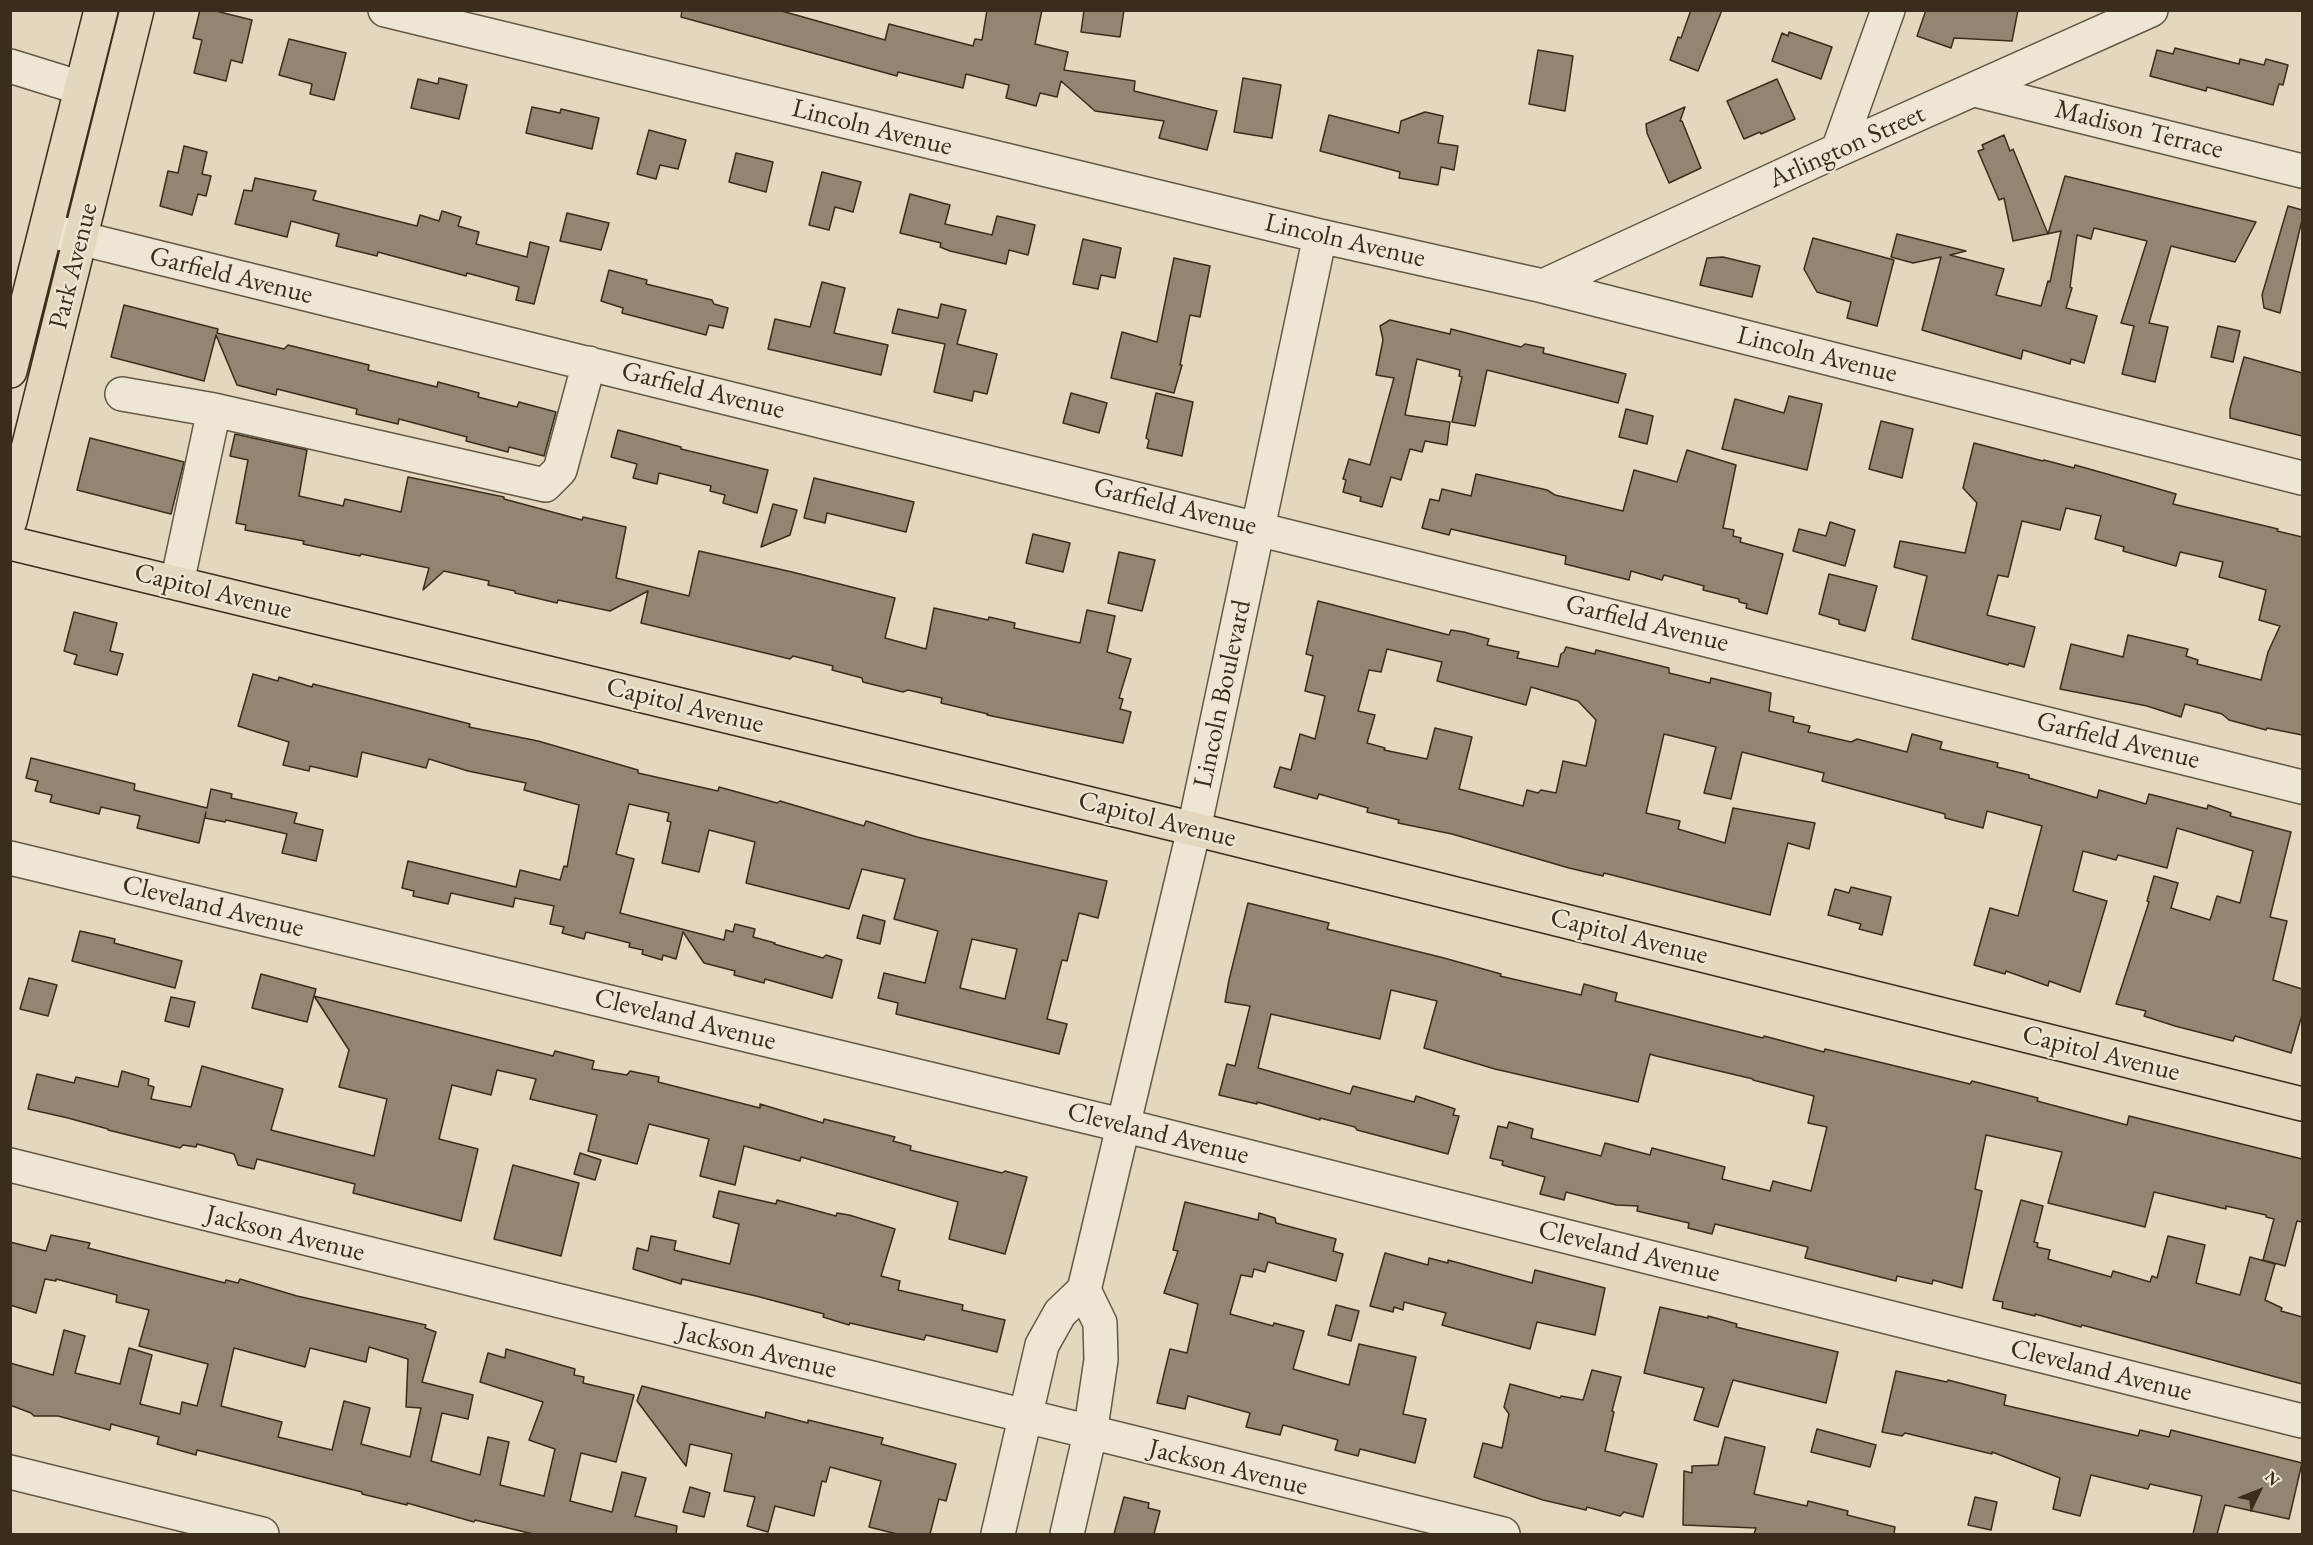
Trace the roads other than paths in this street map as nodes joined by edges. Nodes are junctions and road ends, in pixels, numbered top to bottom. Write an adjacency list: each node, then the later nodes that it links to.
1 (101, 10): 7 (main road, Park Avenue)
2 (137, 10): 13 (main road, Park Avenue)
3 (385, 10): 12 (street, Lincoln Avenue)
4 (1888, 10): 9 (street)
5 (2151, 10): 8 (street, Arlington Street)
6 (10, 66): 7 (street)
7 (81, 88): 11 (main road, Park Avenue)
8 (1975, 90): 9 (street, Arlington Street); 10 (street, Madison Terrace)
9 (1838, 150): 14 (street, Arlington Street)
10 (2302, 171)
11 (47, 230): 13 (street, Garfield Avenue); 16 (main road, Park Avenue)
12 (1320, 236): 14 (street, Lincoln Avenue); 21 (street, Lincoln Boulevard)
13 (81, 239): 15 (street, Garfield Avenue); 20 (main road, Park Avenue)
14 (1544, 286): 19 (street, Lincoln Avenue)
15 (589, 363): 18 (street); 21 (street, Garfield Avenue)
16 (10, 371)
17 (122, 394): 18 (street)
18 (214, 410): 23 (street)
19 (2302, 478)
20 (10, 521)
21 (1258, 528): 24 (street, Garfield Avenue); 25 (street, Lincoln Boulevard)
22 (10, 543): 23 (main road, Capitol Avenue)
23 (177, 584): 25 (main road, Capitol Avenue)
24 (2302, 787)
25 (1194, 829): 27 (main road, Capitol Avenue); 28 (street, Lincoln Boulevard)
26 (10, 858): 28 (street, Cleveland Avenue)
27 (2302, 1104)
28 (1124, 1126): 30 (street, Lincoln Boulevard); 32 (street, Cleveland Avenue)
29 (10, 1166): 31 (street, Jackson Avenue)
30 (1084, 1290): 31 (street); 33 (street)
31 (1024, 1418): 33 (street, Jackson Avenue); 36 (street)
32 (2302, 1421)
33 (1090, 1434): 37 (street); 38 (street, Jackson Avenue)
34 (10, 1472): 35 (street)
35 (262, 1534)
36 (998, 1534)
37 (1067, 1534)
38 (1503, 1534)

